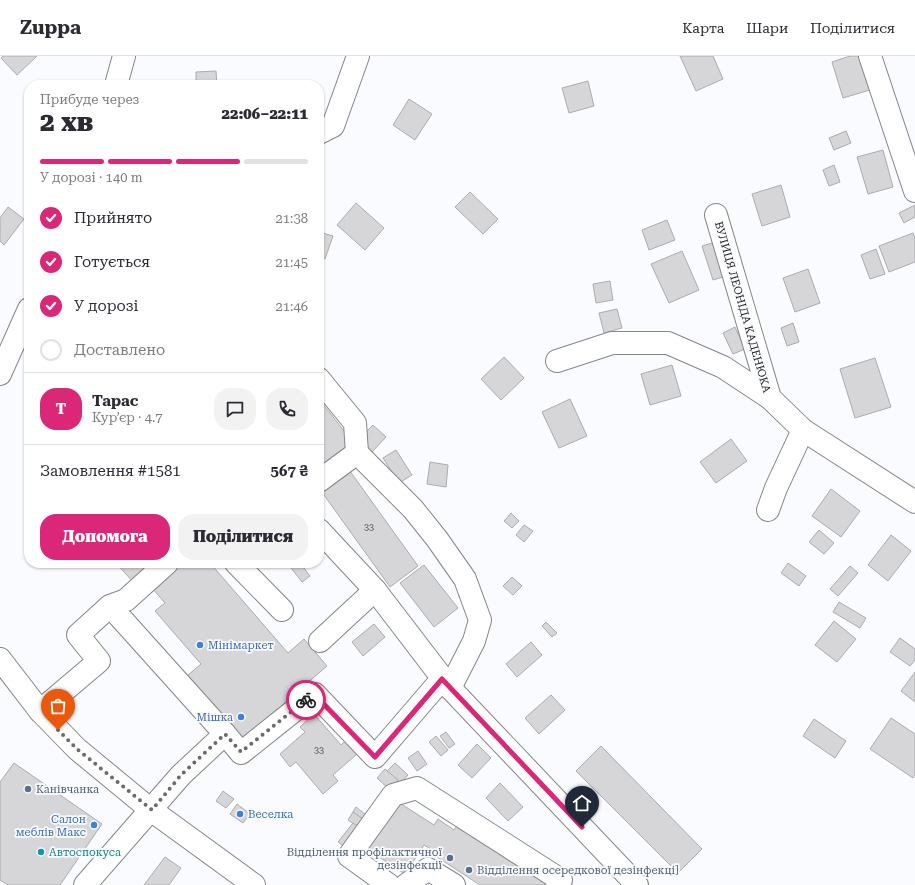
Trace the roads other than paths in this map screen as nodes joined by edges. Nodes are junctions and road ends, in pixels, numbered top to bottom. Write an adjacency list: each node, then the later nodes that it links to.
1 (124, 56): 4 (street)
2 (358, 56): 5 (street)
3 (870, 56): 6 (street)
4 (117, 80)
5 (324, 130)
6 (915, 191)
7 (716, 215): 12 (street, ВУЛИЦЯ ЛЕОНІДА КАДЕНЮКА)
8 (24, 323): 10 (street)
9 (557, 361): 12 (street, ВУЛИЦЯ ЛЕОНІДА КАДЕНЮКА)
10 (0, 374)
11 (324, 386): 14 (street)
12 (770, 398): 13 (street, ВУЛИЦЯ ЛЕОНІДА КАДЕНЮКА)
13 (803, 430): 16 (street, ВУЛИЦЯ ЛЕОНІДА КАДЕНЮКА); 17 (street)
14 (357, 453): 15 (street); 26 (street)
15 (324, 477)
16 (915, 502)
17 (768, 510)
18 (324, 535): 21 (street)
19 (161, 568): 22 (street)
20 (241, 568): 23 (street)
21 (375, 590): 24 (street); 26 (street)
22 (110, 606): 27 (street); 28 (street)
23 (282, 610)
24 (320, 641)
25 (0, 659): 27 (street)
26 (446, 683): 28 (street); 36 (street)
27 (40, 711): 29 (street)
28 (225, 734): 29 (street)
29 (152, 810): 30 (street); 31 (street)
30 (85, 885)
31 (254, 885)
32 (389, 885): 35 (street)
33 (406, 885): 34 (street)
34 (454, 885)
35 (557, 885)
36 (637, 885)

